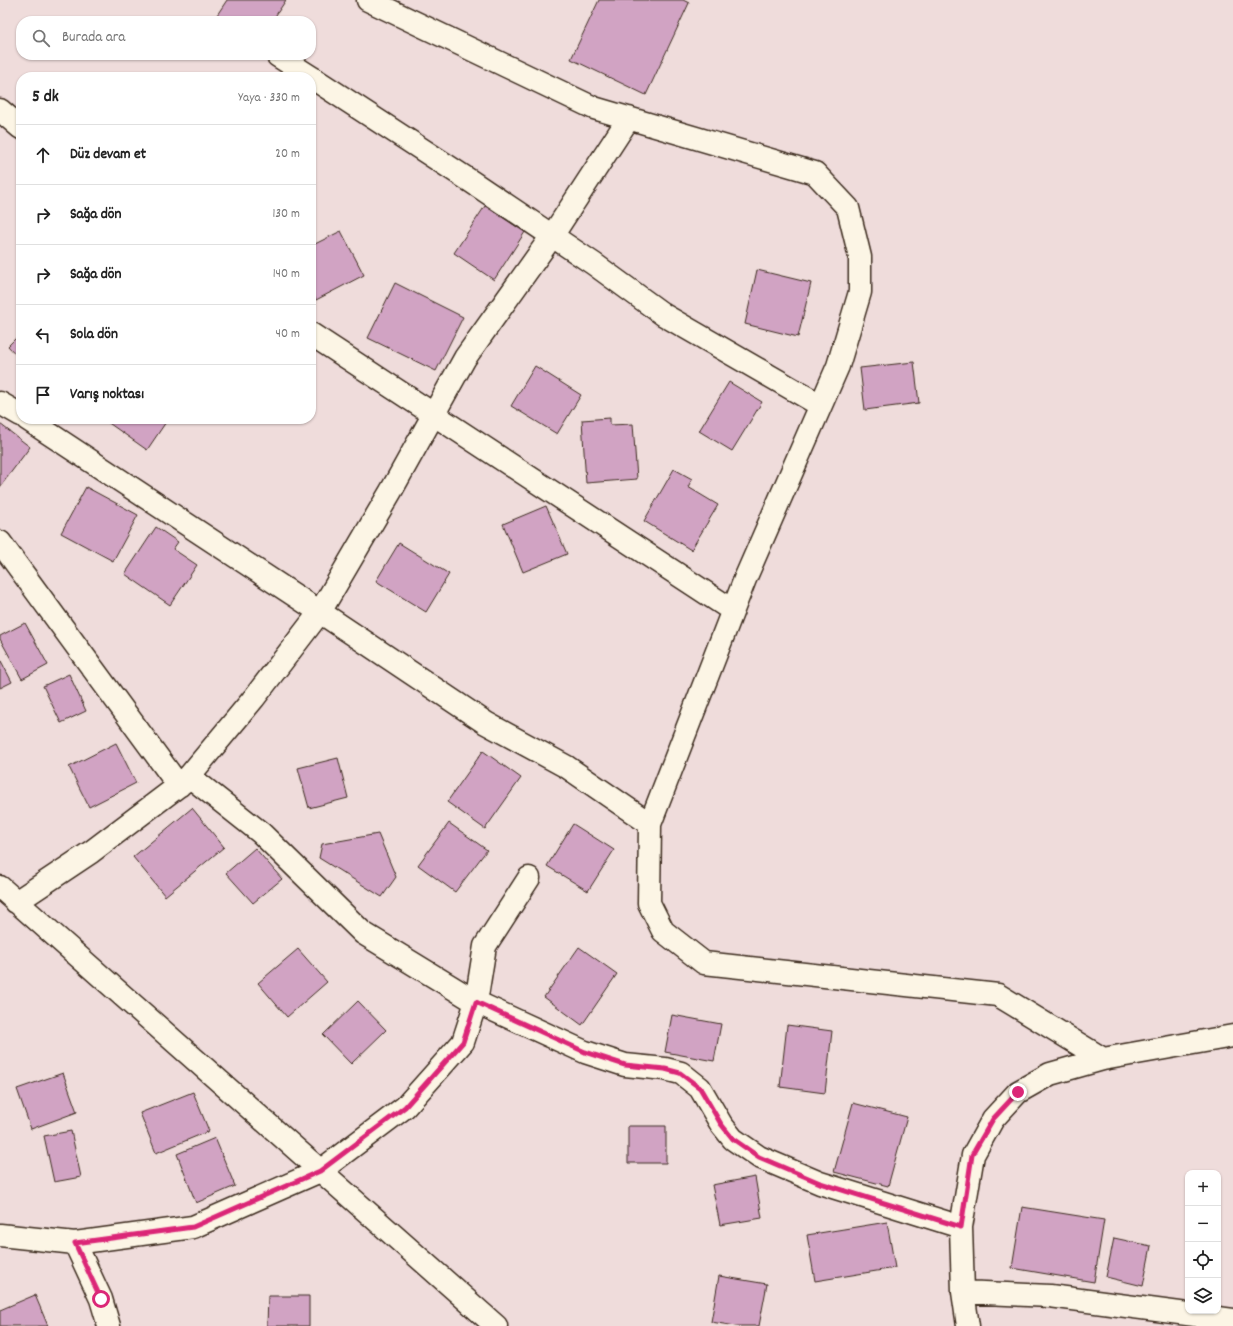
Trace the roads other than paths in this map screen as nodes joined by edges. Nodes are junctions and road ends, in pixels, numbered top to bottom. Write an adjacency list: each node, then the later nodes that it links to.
1 (368, 0): 6 (street)
2 (284, 60): 3 (street)
3 (303, 72)
4 (316, 80): 8 (street)
5 (0, 110): 7 (street)
6 (629, 118): 8 (street); 11 (street)
7 (16, 124)
8 (552, 236): 11 (street); 13 (street)
9 (316, 337): 13 (street)
10 (0, 403): 12 (street)
11 (820, 405): 16 (street)
12 (16, 412)
13 (434, 414): 16 (street); 17 (street)
14 (35, 424): 17 (street)
15 (0, 542): 18 (street)
16 (732, 610): 19 (street)
17 (320, 612): 18 (street); 19 (street)
18 (184, 781): 22 (street); 23 (street)
19 (650, 824): 25 (street)
20 (529, 878): 23 (street)
21 (0, 887): 22 (street)
22 (16, 902): 26 (street)
23 (476, 1002): 26 (street); 27 (street)
24 (1233, 1036): 25 (street)
25 (1103, 1059): 27 (street)
26 (320, 1171): 29 (street); 33 (street)
27 (961, 1227): 30 (street)
28 (0, 1235): 29 (street)
29 (75, 1243): 32 (street)
30 (963, 1292): 31 (street); 34 (street)
31 (1233, 1320)
32 (109, 1326)
33 (496, 1326)
34 (968, 1326)

